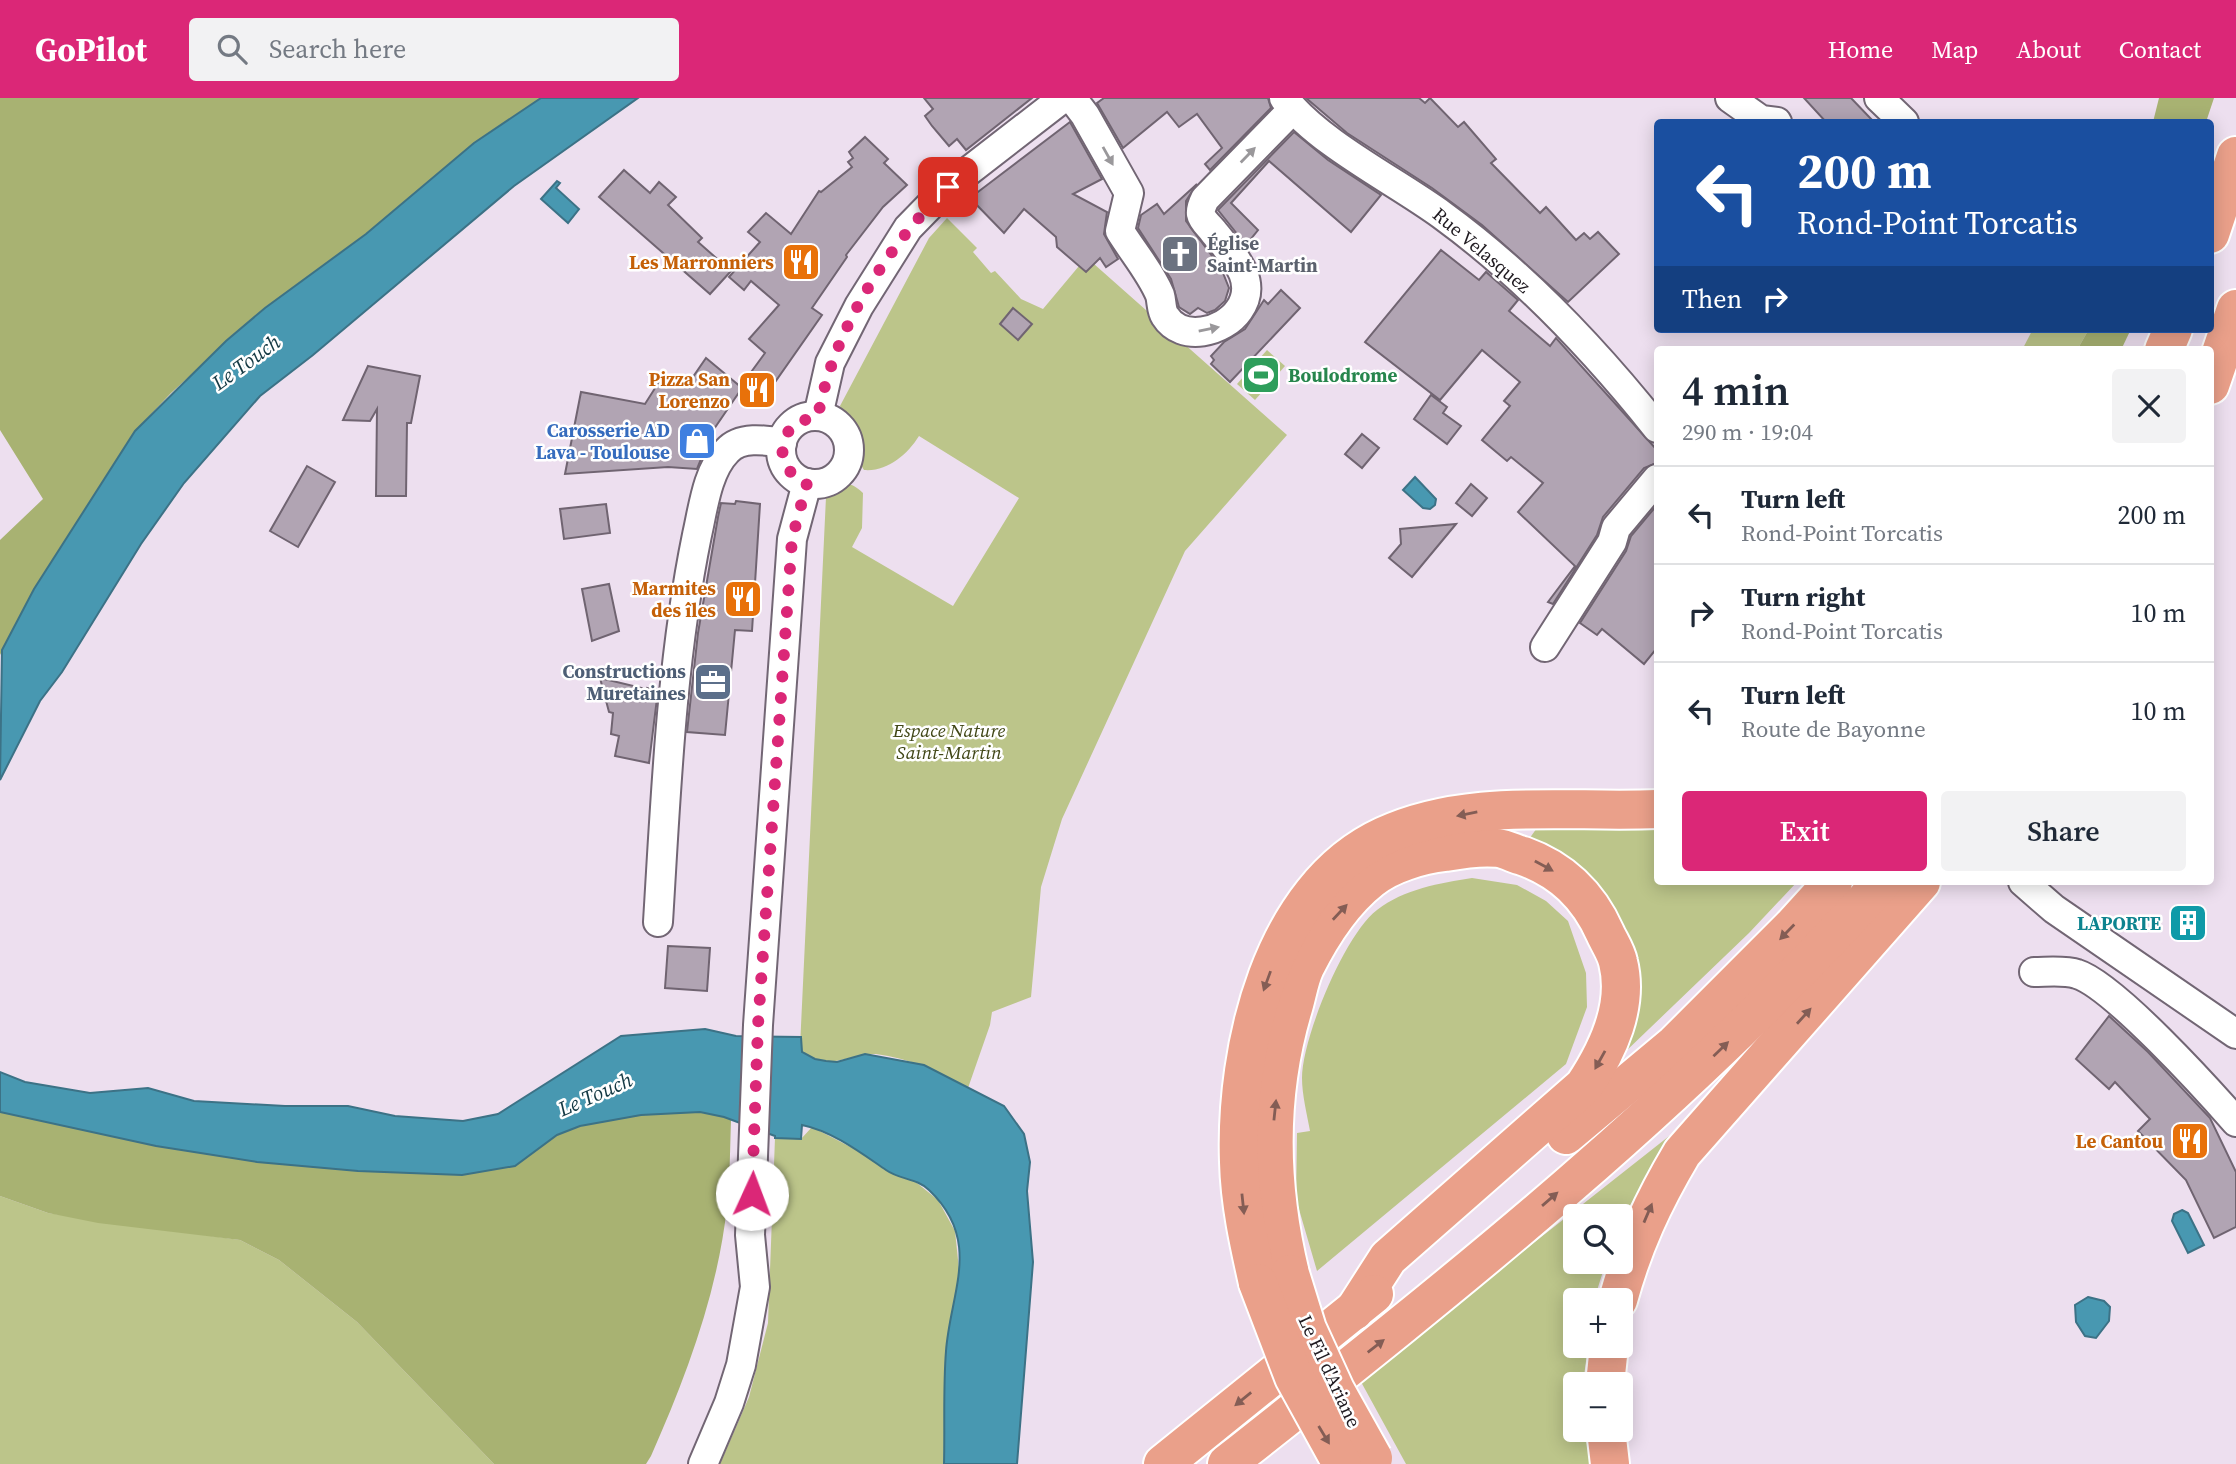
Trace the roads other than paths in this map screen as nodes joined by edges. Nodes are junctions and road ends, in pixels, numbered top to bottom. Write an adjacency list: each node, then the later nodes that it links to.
1 (1063, 98): 12 (street)
2 (1072, 98): 5 (street, one-way to 5)
3 (1730, 98): 6 (street)
4 (1879, 98): 7 (street)
5 (1289, 103): 13 (street, Rue Velasquez)
6 (1760, 119)
7 (1901, 119)
8 (2236, 156): 9 (highway)
9 (2214, 222)
10 (2236, 309): 11 (highway)
11 (2214, 373)
12 (818, 416): 14 (street); 15 (street)
13 (1654, 424)
14 (782, 443): 15 (street); 23 (street)
15 (807, 483): 27 (street)
16 (1654, 483): 17 (street)
17 (1545, 647)
18 (1654, 809): 28 (highway, one-way to 28)
19 (1830, 885): 30 (highway, one-way to 30)
20 (1879, 885): 36 (highway, one-way to 20)
21 (1918, 885): 29 (highway, one-way to 21)
22 (2027, 885): 25 (street)
23 (658, 922)
24 (2034, 972): 26 (street)
25 (2236, 1034)
26 (2236, 1122)
27 (750, 1235): 33 (street); 34 (street)
28 (1274, 1278): 30 (highway, one-way to 30); 32 (highway, Le Fil d'Ariane, bridge)
29 (1621, 1288)
30 (1354, 1311): 35 (highway, one-way to 35)
31 (1608, 1442): 37 (highway)
32 (1364, 1462)
33 (684, 1464)
34 (703, 1464)
35 (1163, 1464)
36 (1227, 1464)
37 (1611, 1464)

